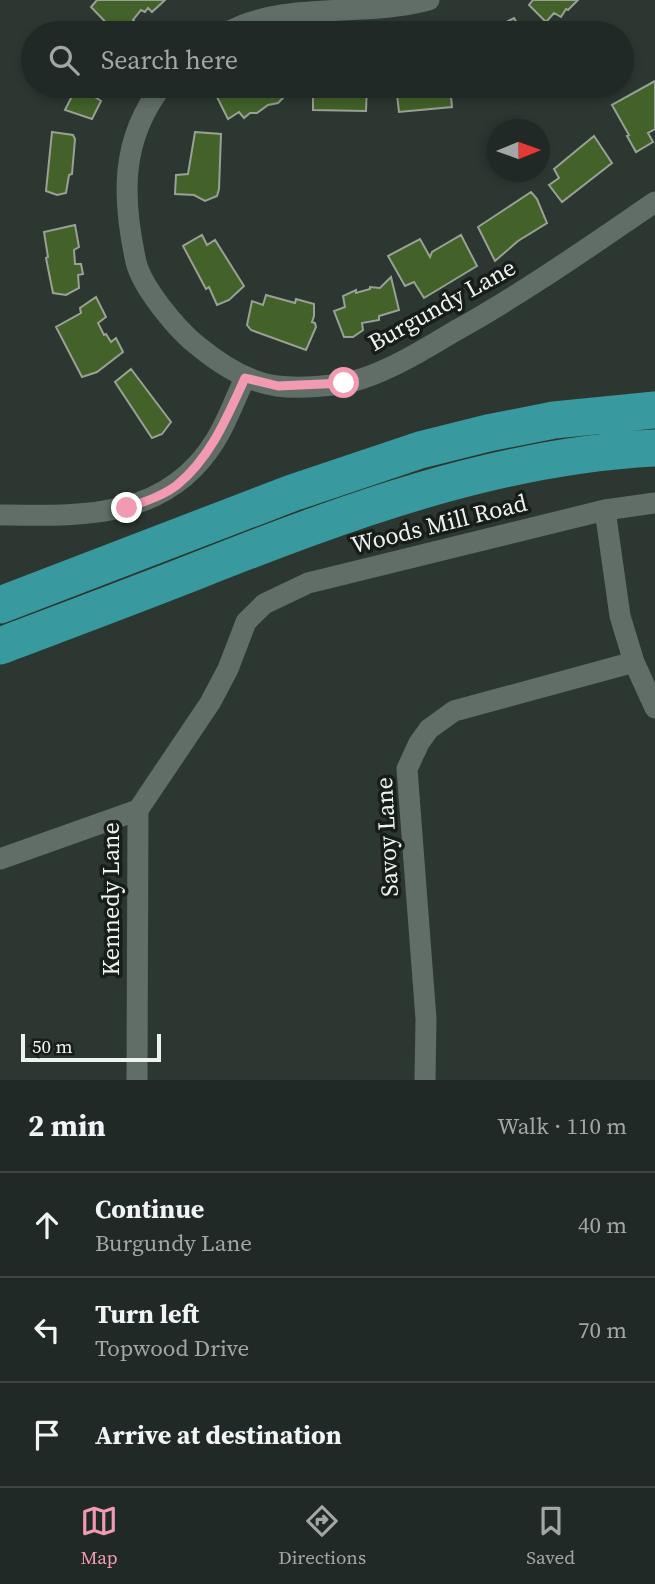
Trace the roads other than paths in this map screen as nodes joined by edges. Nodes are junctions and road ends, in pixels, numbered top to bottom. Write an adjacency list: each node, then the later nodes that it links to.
1 (429, 0): 2 (street)
2 (251, 21)
3 (154, 98): 5 (street, Burgundy Lane)
4 (655, 202): 5 (street, Burgundy Lane)
5 (245, 378): 10 (street)
6 (655, 410): 11 (highway)
7 (655, 448): 13 (highway)
8 (655, 503): 9 (street, Woods Mill Road)
9 (605, 510): 12 (street, Woods Mill Road); 14 (street)
10 (0, 514)
11 (0, 606)
12 (246, 622): 16 (street, Kennedy Lane)
13 (0, 646)
14 (634, 662): 15 (street); 19 (street, Savoy Lane)
15 (655, 708)
16 (138, 810): 17 (street); 18 (street, Kennedy Lane)
17 (0, 859)
18 (137, 1080)
19 (425, 1080)

